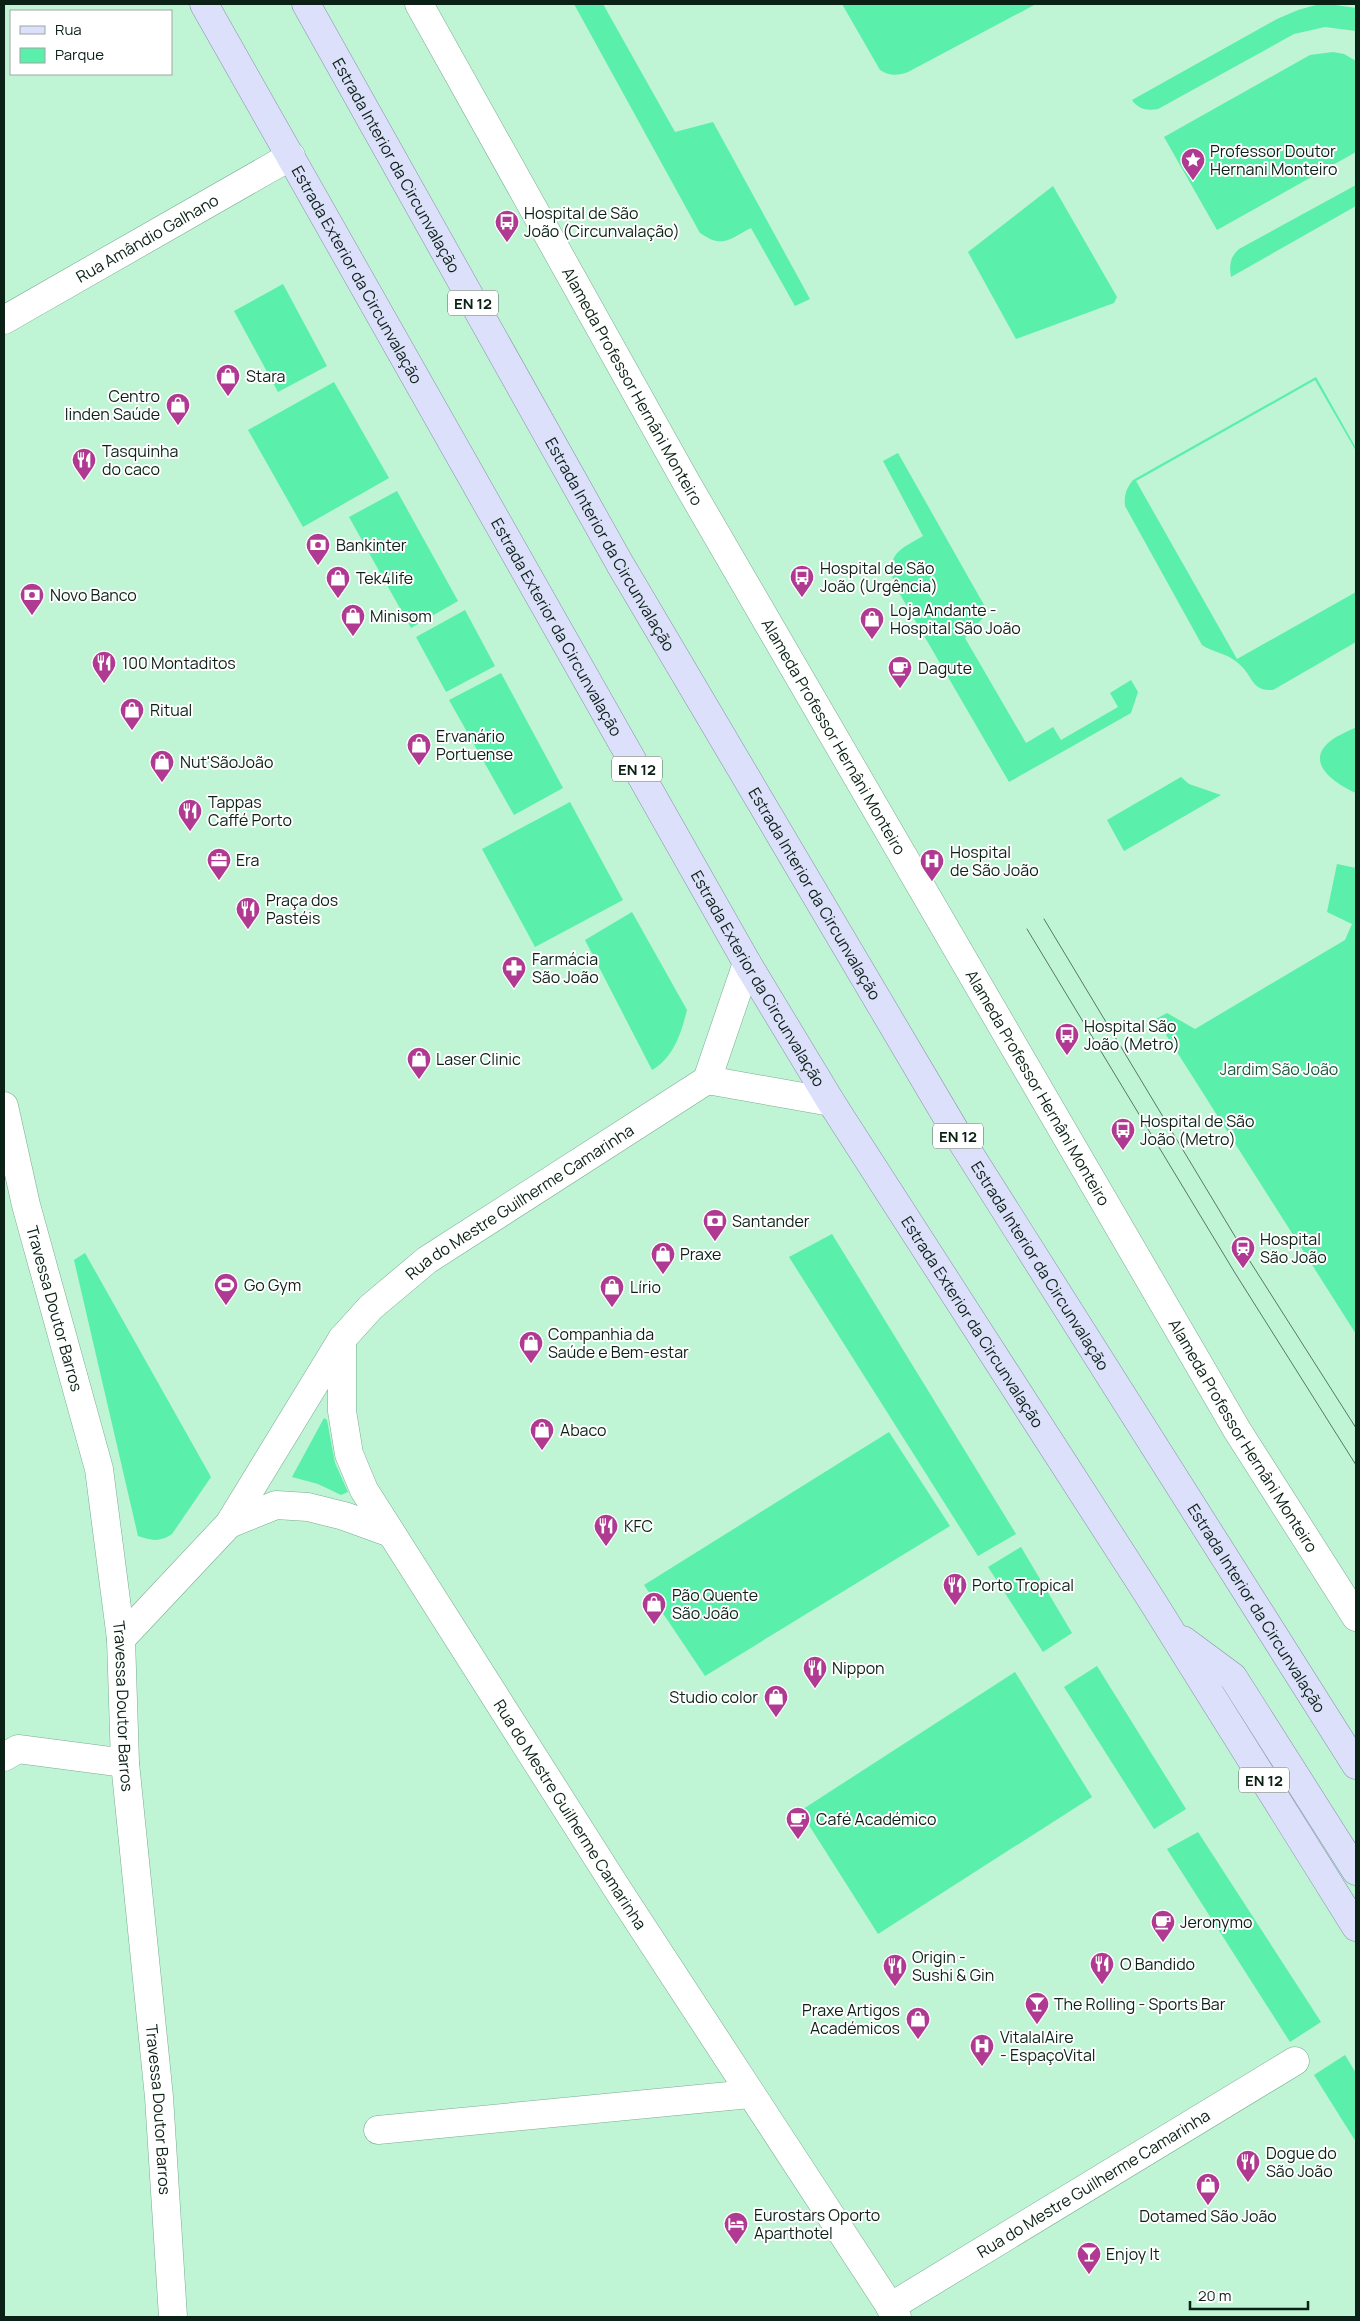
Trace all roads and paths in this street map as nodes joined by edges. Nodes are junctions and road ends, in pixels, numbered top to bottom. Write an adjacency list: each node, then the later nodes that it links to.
1 (204, 4): 4 (main road, Estrada Exterior da Circunvalação / EN 12)
2 (306, 4): 18 (main road, Estrada Interior da Circunvalação / EN 12)
3 (419, 4): 13 (street, Alameda Professor Hernâni Monteiro)
4 (291, 156): 5 (street, Rua Amândio Galhano); 6 (main road, Estrada Exterior da Circunvalação / EN 12)
5 (4, 320)
6 (747, 963): 7 (street); 8 (main road, Estrada Exterior da Circunvalação / EN 12)
7 (708, 1080): 8 (street); 10 (street, Rua do Mestre Guilherme Camarinha)
8 (831, 1102): 14 (main road, Estrada Exterior da Circunvalação / EN 12)
9 (4, 1106): 15 (street, Travessa Doutor Barros)
10 (342, 1339): 11 (street, Rua do Mestre Guilherme Camarinha); 12 (street, Rua do Mestre Guilherme Camarinha)
11 (229, 1524): 12 (street, Rua do Mestre Guilherme Camarinha); 15 (street, Rua do Mestre Guilherme Camarinha)
12 (391, 1533): 22 (street, Rua do Mestre Guilherme Camarinha)
13 (1356, 1617)
14 (1171, 1632): 19 (main road); 20 (main road, Estrada Exterior da Circunvalação / EN 12)
15 (121, 1639): 17 (street, Travessa Doutor Barros)
16 (4, 1758): 17 (street)
17 (125, 1763): 25 (street, Travessa Doutor Barros)
18 (1356, 1765)
19 (1356, 1871)
20 (1356, 1927)
21 (1295, 2061): 24 (street, Rua do Mestre Guilherme Camarinha)
22 (750, 2094): 23 (street); 24 (street, Rua do Mestre Guilherme Camarinha)
23 (378, 2130)
24 (893, 2312)
25 (174, 2317)

